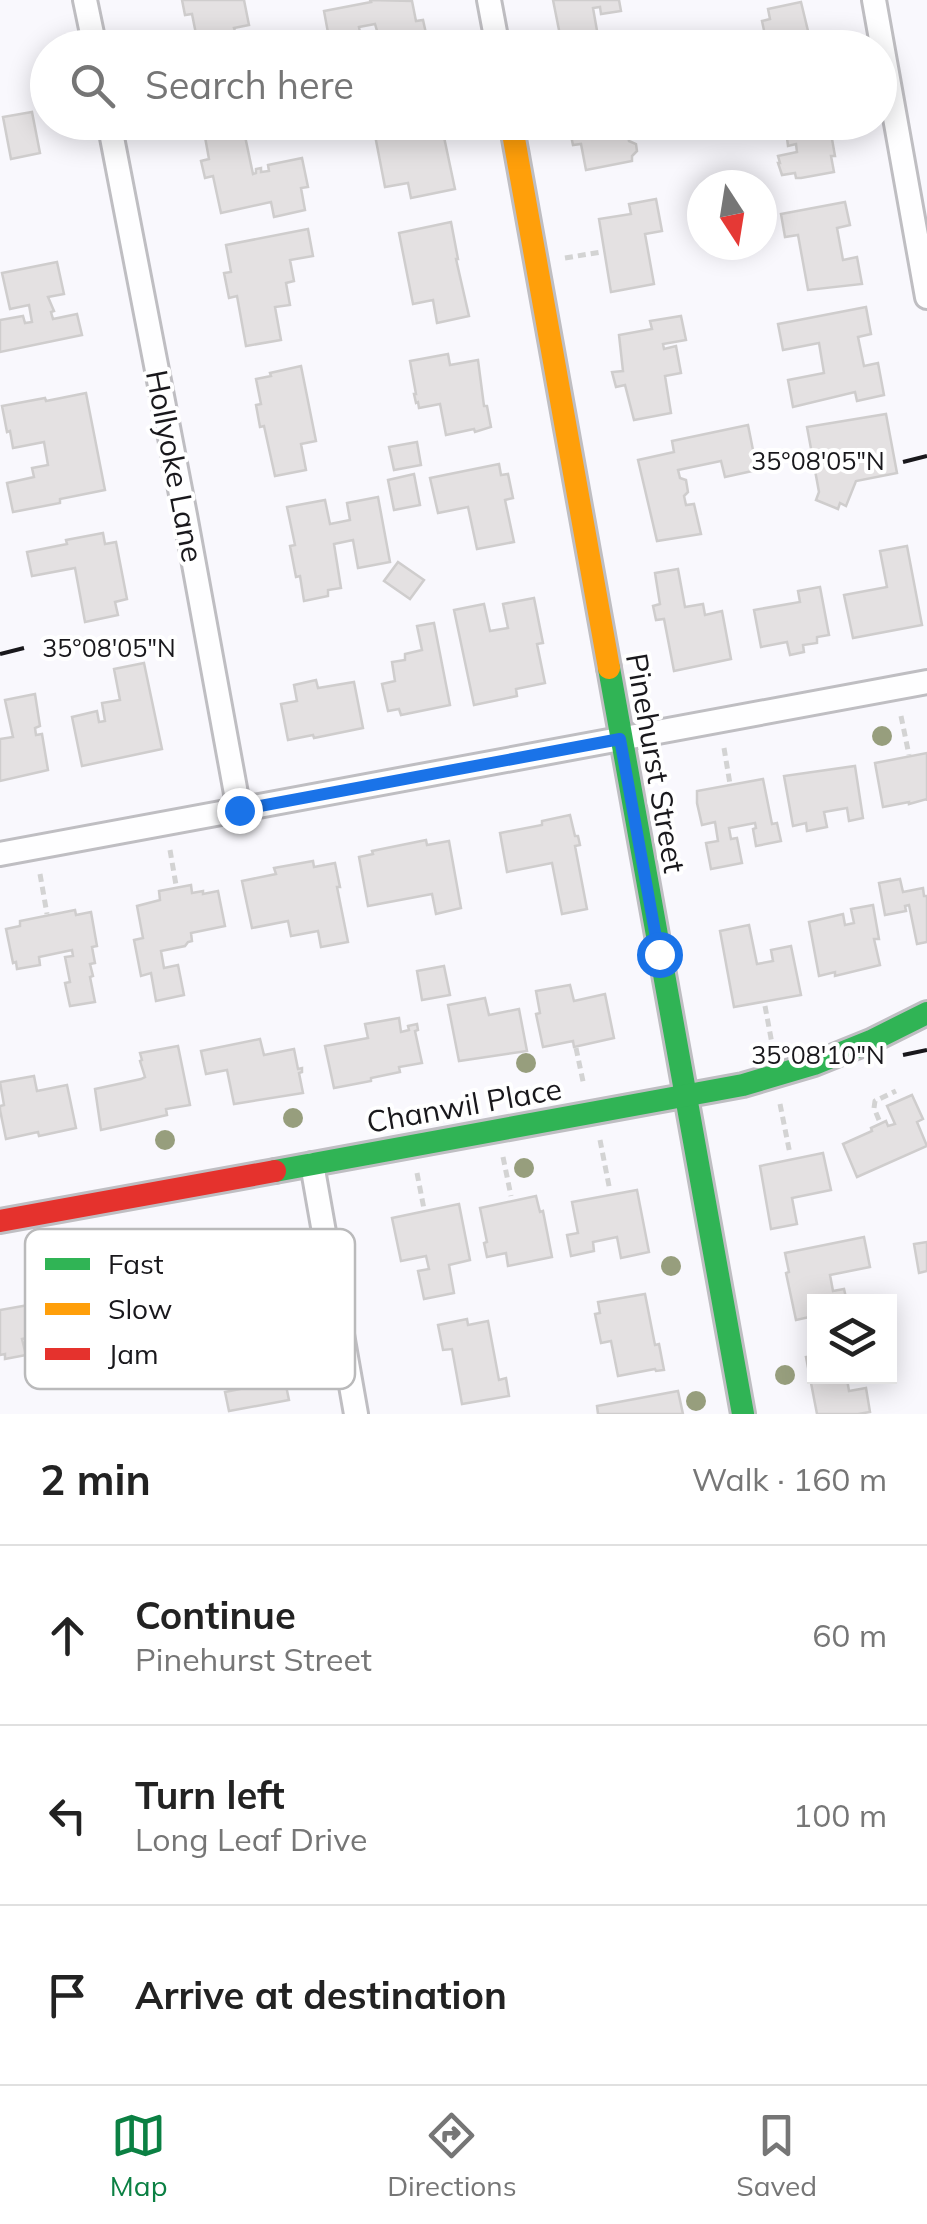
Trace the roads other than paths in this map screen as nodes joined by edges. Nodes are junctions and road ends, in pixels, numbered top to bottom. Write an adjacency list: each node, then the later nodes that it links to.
1 (86, 0): 4 (street)
2 (490, 0): 5 (street)
3 (874, 0): 6 (street)
4 (91, 30)
5 (495, 30)
6 (879, 30)
7 (897, 129): 10 (street)
8 (112, 140): 13 (street, Hollyoke Lane)
9 (514, 140): 12 (street, Pinehurst Street)
10 (927, 297)
11 (927, 682): 12 (street)
12 (620, 739): 13 (street); 16 (street, Pinehurst Street)
13 (239, 810): 14 (street)
14 (0, 854)
15 (927, 1013): 16 (street, Chanwil Place)
16 (686, 1096): 17 (street, Chanwil Place); 22 (street, Pinehurst Street)
17 (312, 1164): 18 (street, Chanwil Place); 19 (street)
18 (0, 1221)
19 (323, 1229)
20 (352, 1389): 21 (street)
21 (356, 1414)
22 (743, 1414)

